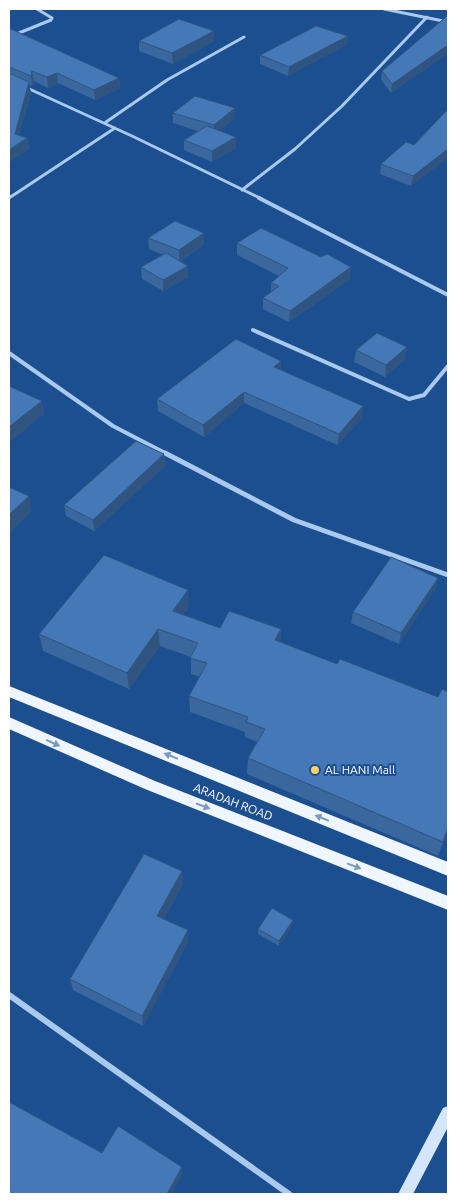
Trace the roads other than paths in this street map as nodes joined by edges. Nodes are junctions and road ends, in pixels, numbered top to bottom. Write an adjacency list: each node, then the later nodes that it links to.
1 (37, 9): 6 (street)
2 (384, 9): 3 (street)
3 (427, 18): 4 (street); 10 (street)
4 (448, 22)
5 (244, 37): 8 (street)
6 (9, 38)
7 (18, 83): 8 (street)
8 (106, 122): 9 (street)
9 (115, 128): 10 (street); 11 (street)
10 (242, 190): 12 (street)
11 (9, 198)
12 (448, 295)
13 (252, 330): 15 (street)
14 (9, 353): 16 (street)
15 (448, 366)
16 (448, 575)
17 (9, 691): 19 (main road, ARADAH ROAD, one-way to 17)
18 (9, 723): 20 (main road, ARADAH ROAD, one-way to 20)
19 (448, 869)
20 (448, 903)
21 (9, 995): 23 (street)
22 (448, 1113): 24 (street)
23 (289, 1194)
24 (405, 1194)

